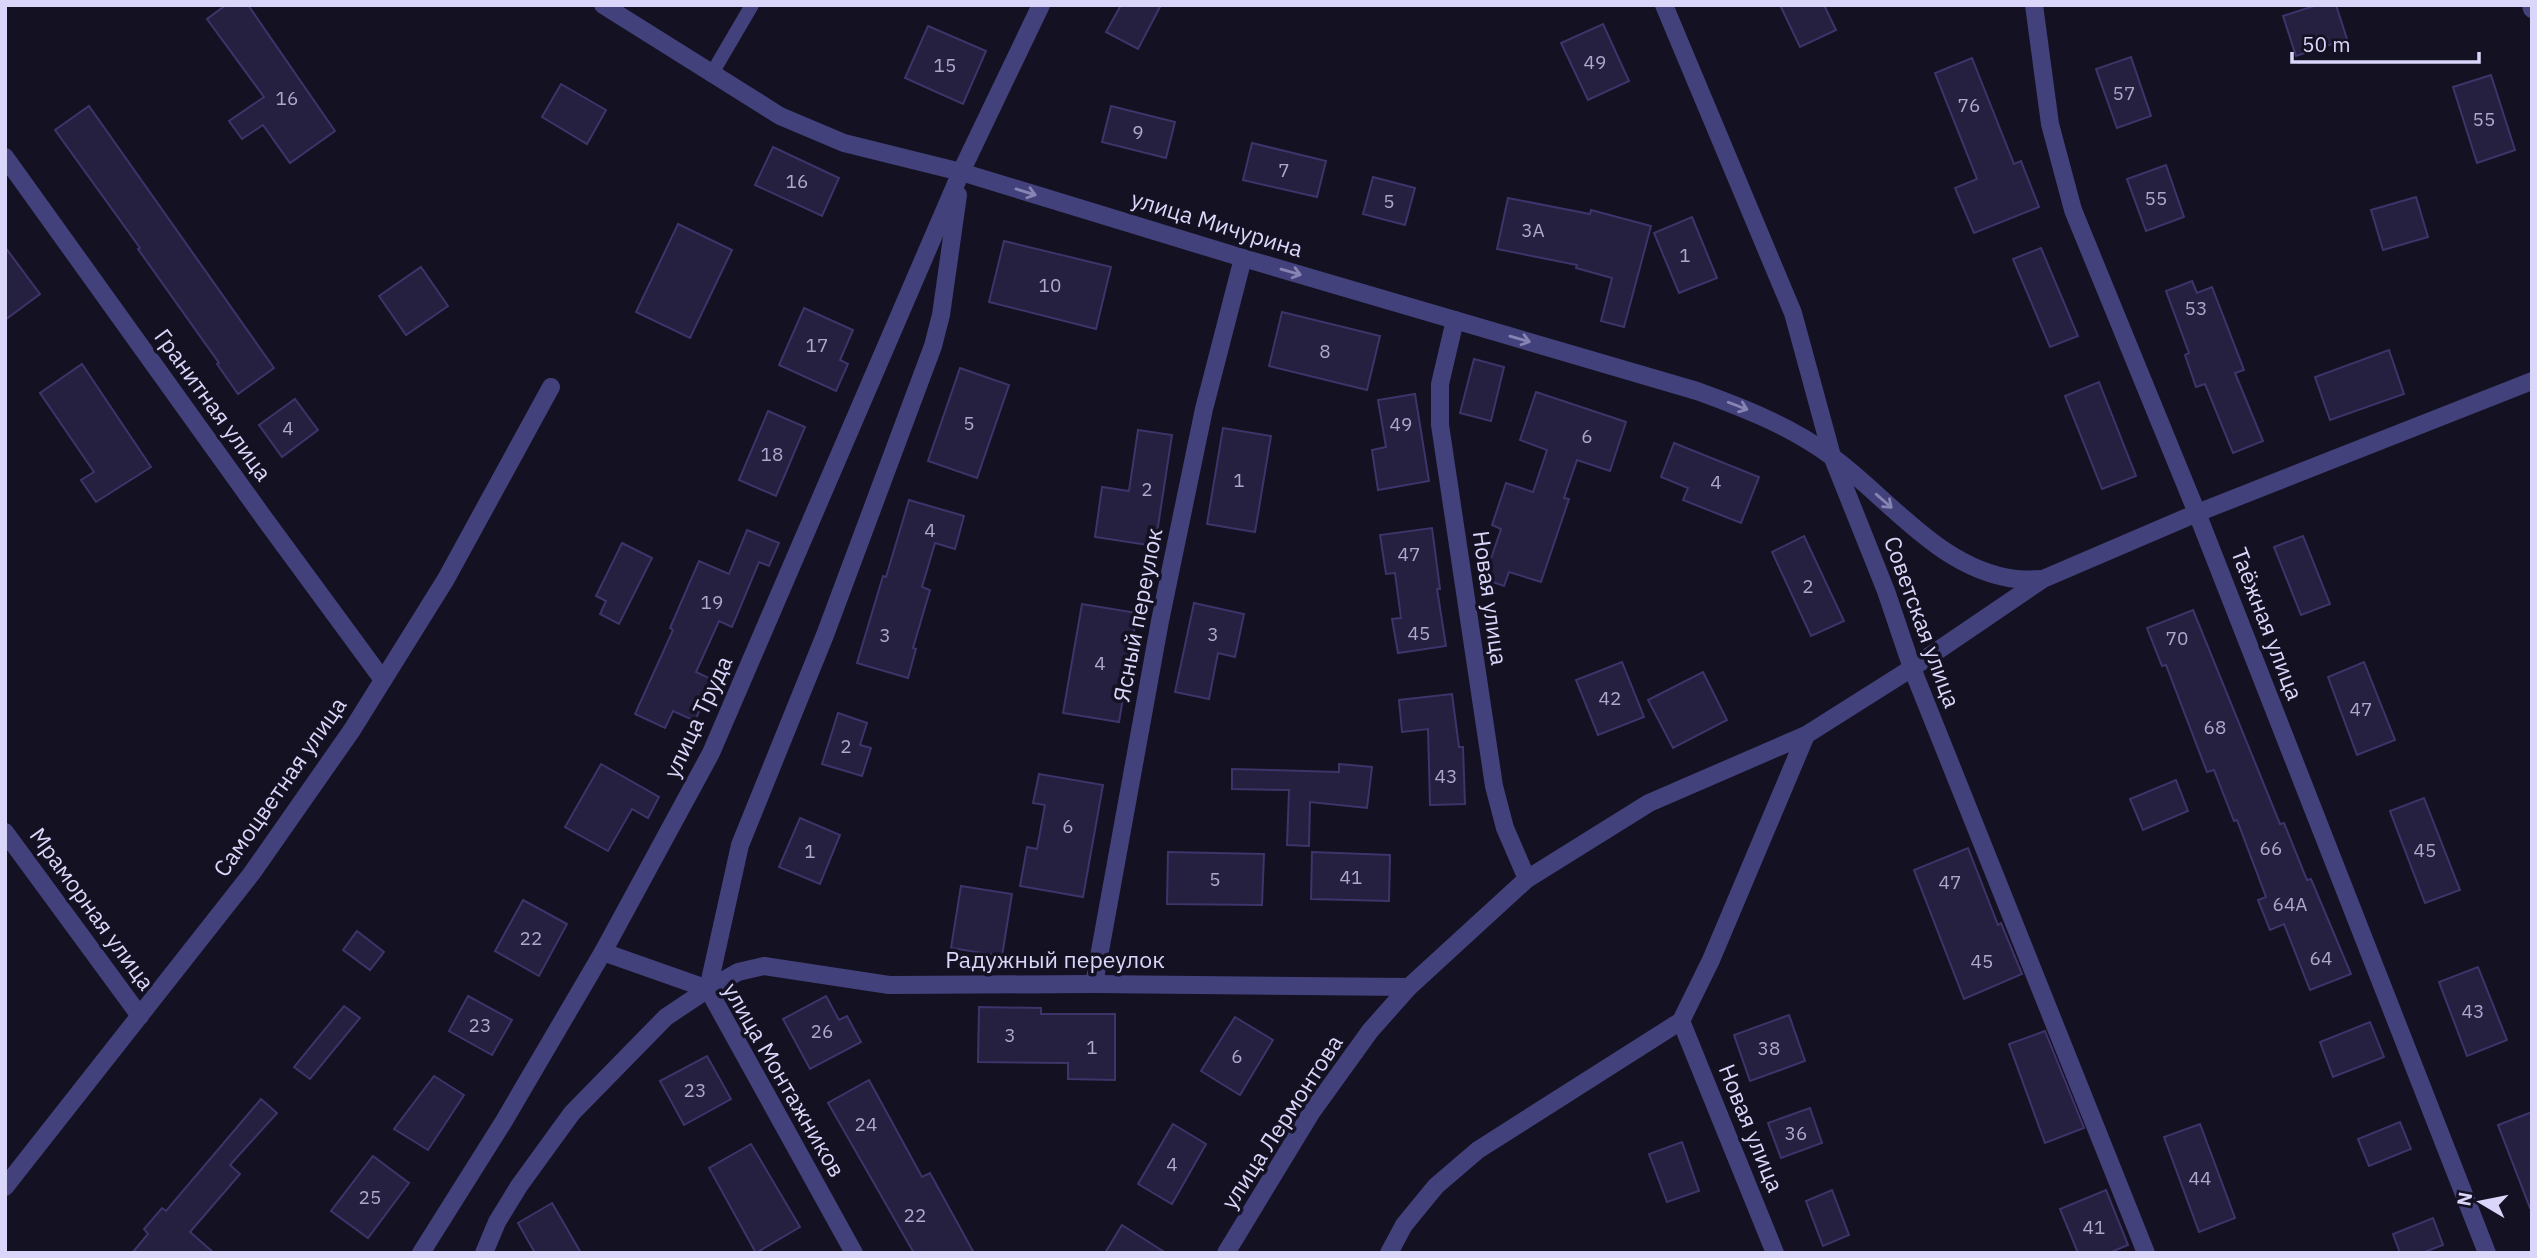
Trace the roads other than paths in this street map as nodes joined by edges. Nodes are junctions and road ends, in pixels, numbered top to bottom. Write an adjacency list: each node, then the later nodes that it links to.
1 (603, 5): 6 (street, улица Мичурина)
2 (751, 5): 6 (lane)
3 (1041, 5): 8 (street, улица Труда)
4 (1664, 5): 13 (street, Советская улица)
5 (2034, 5): 14 (street, Таёжная улица)
6 (711, 75): 8 (street, улица Мичурина)
7 (5, 157): 17 (street, Гранитная улица)
8 (961, 172): 9 (street, улица Мичурина, one-way to 9); 21 (street, улица Труда); 24 (street, улица Труда)
9 (1243, 258): 10 (street, улица Мичурина, one-way to 10); 22 (street, Ясный переулок)
10 (1455, 320): 13 (street, улица Мичурина, one-way to 13); 20 (street, Новая улица)
11 (2532, 381): 14 (street, улица Лермонтова)
12 (551, 387): 17 (street, Самоцветная улица)
13 (1832, 456): 15 (street, улица Мичурина, one-way to 15); 16 (street, Советская улица)
14 (2197, 513): 15 (street, улица Лермонтова); 35 (street, Таёжная улица)
15 (2043, 579): 16 (street, улица Лермонтова)
16 (1912, 668): 18 (street, улица Лермонтова); 34 (street, Советская улица)
17 (383, 680): 25 (street, Самоцветная улица)
18 (1806, 735): 20 (street, улица Лермонтова); 26 (street)
19 (5, 832): 25 (street, Мраморная улица)
20 (1527, 879): 23 (street, улица Лермонтова)
21 (603, 952): 24 (street, улица Монтажников); 28 (street, улица Труда)
22 (1094, 984): 23 (street, Радужный переулок); 24 (street, Радужный переулок)
23 (1409, 987): 31 (street, улица Лермонтова)
24 (708, 989): 29 (street); 30 (street, улица Монтажников)
25 (140, 1016): 27 (street, Самоцветная улица)
26 (1681, 1021): 32 (street); 33 (street, Новая улица)
27 (5, 1187)
28 (421, 1253)
29 (484, 1253)
30 (853, 1253)
31 (1226, 1253)
32 (1389, 1253)
33 (1775, 1253)
34 (2146, 1253)
35 (2487, 1253)

